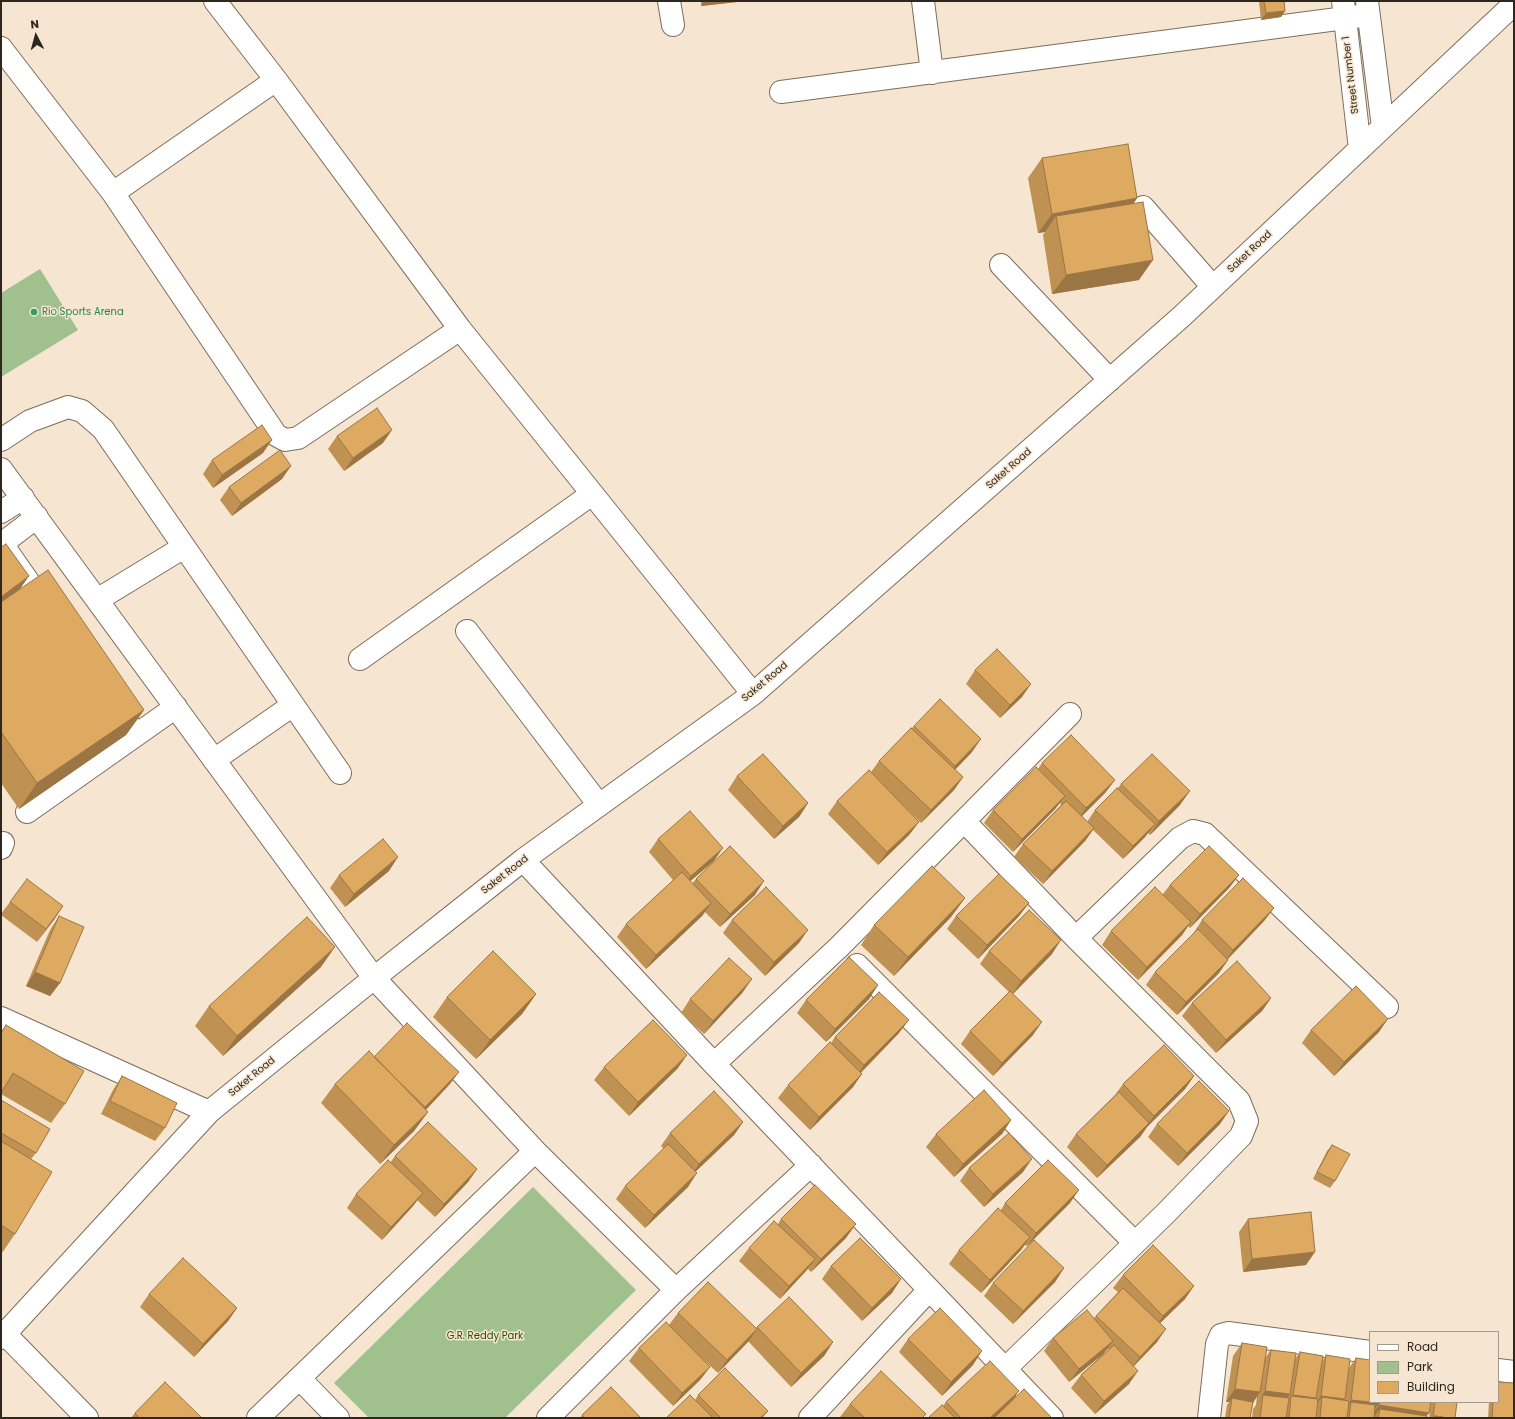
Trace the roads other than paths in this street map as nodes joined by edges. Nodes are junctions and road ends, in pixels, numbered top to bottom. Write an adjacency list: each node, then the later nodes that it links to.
1 (216, 1): 10 (street)
2 (669, 1): 7 (street)
3 (923, 1): 9 (street)
4 (1514, 4): 12 (street, Saket Road)
5 (1368, 8): 6 (street); 12 (street)
6 (1344, 10): 9 (street); 13 (street, Street Number 1)
7 (673, 25)
8 (1, 48): 14 (street)
9 (932, 73): 11 (street)
10 (276, 80): 14 (street); 18 (street)
11 (781, 92)
12 (1383, 127): 13 (street, Saket Road)
13 (1360, 149): 17 (street, Saket Road)
14 (113, 192): 18 (street)
15 (1143, 207): 17 (street)
16 (1001, 265): 19 (street)
17 (1213, 287): 19 (street, Saket Road)
18 (460, 329): 22 (street)
19 (1110, 380): 32 (street, Saket Road)
20 (1, 440): 26 (street)
21 (1, 469): 23 (street)
22 (592, 494): 30 (street); 32 (street)
23 (23, 498): 24 (street); 25 (street)
24 (1, 512)
25 (37, 517): 27 (street); 28 (street)
26 (184, 547): 27 (street); 33 (street)
27 (97, 600): 34 (street)
28 (56, 621)
29 (467, 632): 39 (street)
30 (360, 658)
31 (105, 691): 36 (street)
32 (753, 694): 39 (street, Saket Road)
33 (293, 705): 37 (street); 38 (street)
34 (176, 707): 36 (street); 37 (street)
35 (1070, 714): 41 (street)
36 (136, 735): 40 (street)
37 (214, 760): 45 (street)
38 (340, 773)
39 (599, 805): 42 (street, Saket Road)
40 (27, 812)
41 (964, 821): 43 (street); 44 (street)
42 (523, 860): 45 (street, Saket Road); 48 (street)
43 (1076, 938): 46 (street); 52 (street)
44 (839, 947): 48 (street); 52 (street)
45 (374, 978): 49 (street, Saket Road); 50 (street)
46 (1387, 1007)
47 (1, 1018): 49 (street)
48 (714, 1064): 51 (street)
49 (209, 1112): 55 (street, Saket Road)
50 (534, 1151): 53 (street); 60 (street)
51 (811, 1165): 53 (street); 54 (street)
52 (1135, 1243): 57 (street)
53 (676, 1290): 65 (street)
54 (929, 1290): 57 (street); 61 (street)
55 (3, 1336): 62 (street)
56 (1369, 1352): 67 (street)
57 (1005, 1369): 66 (street)
58 (1499, 1370): 59 (street)
59 (1514, 1372)
60 (300, 1379): 63 (street); 64 (street)
61 (816, 1416)
62 (87, 1418)
63 (258, 1418)
64 (338, 1418)
65 (548, 1418)
66 (1052, 1418)
67 (1209, 1418)

